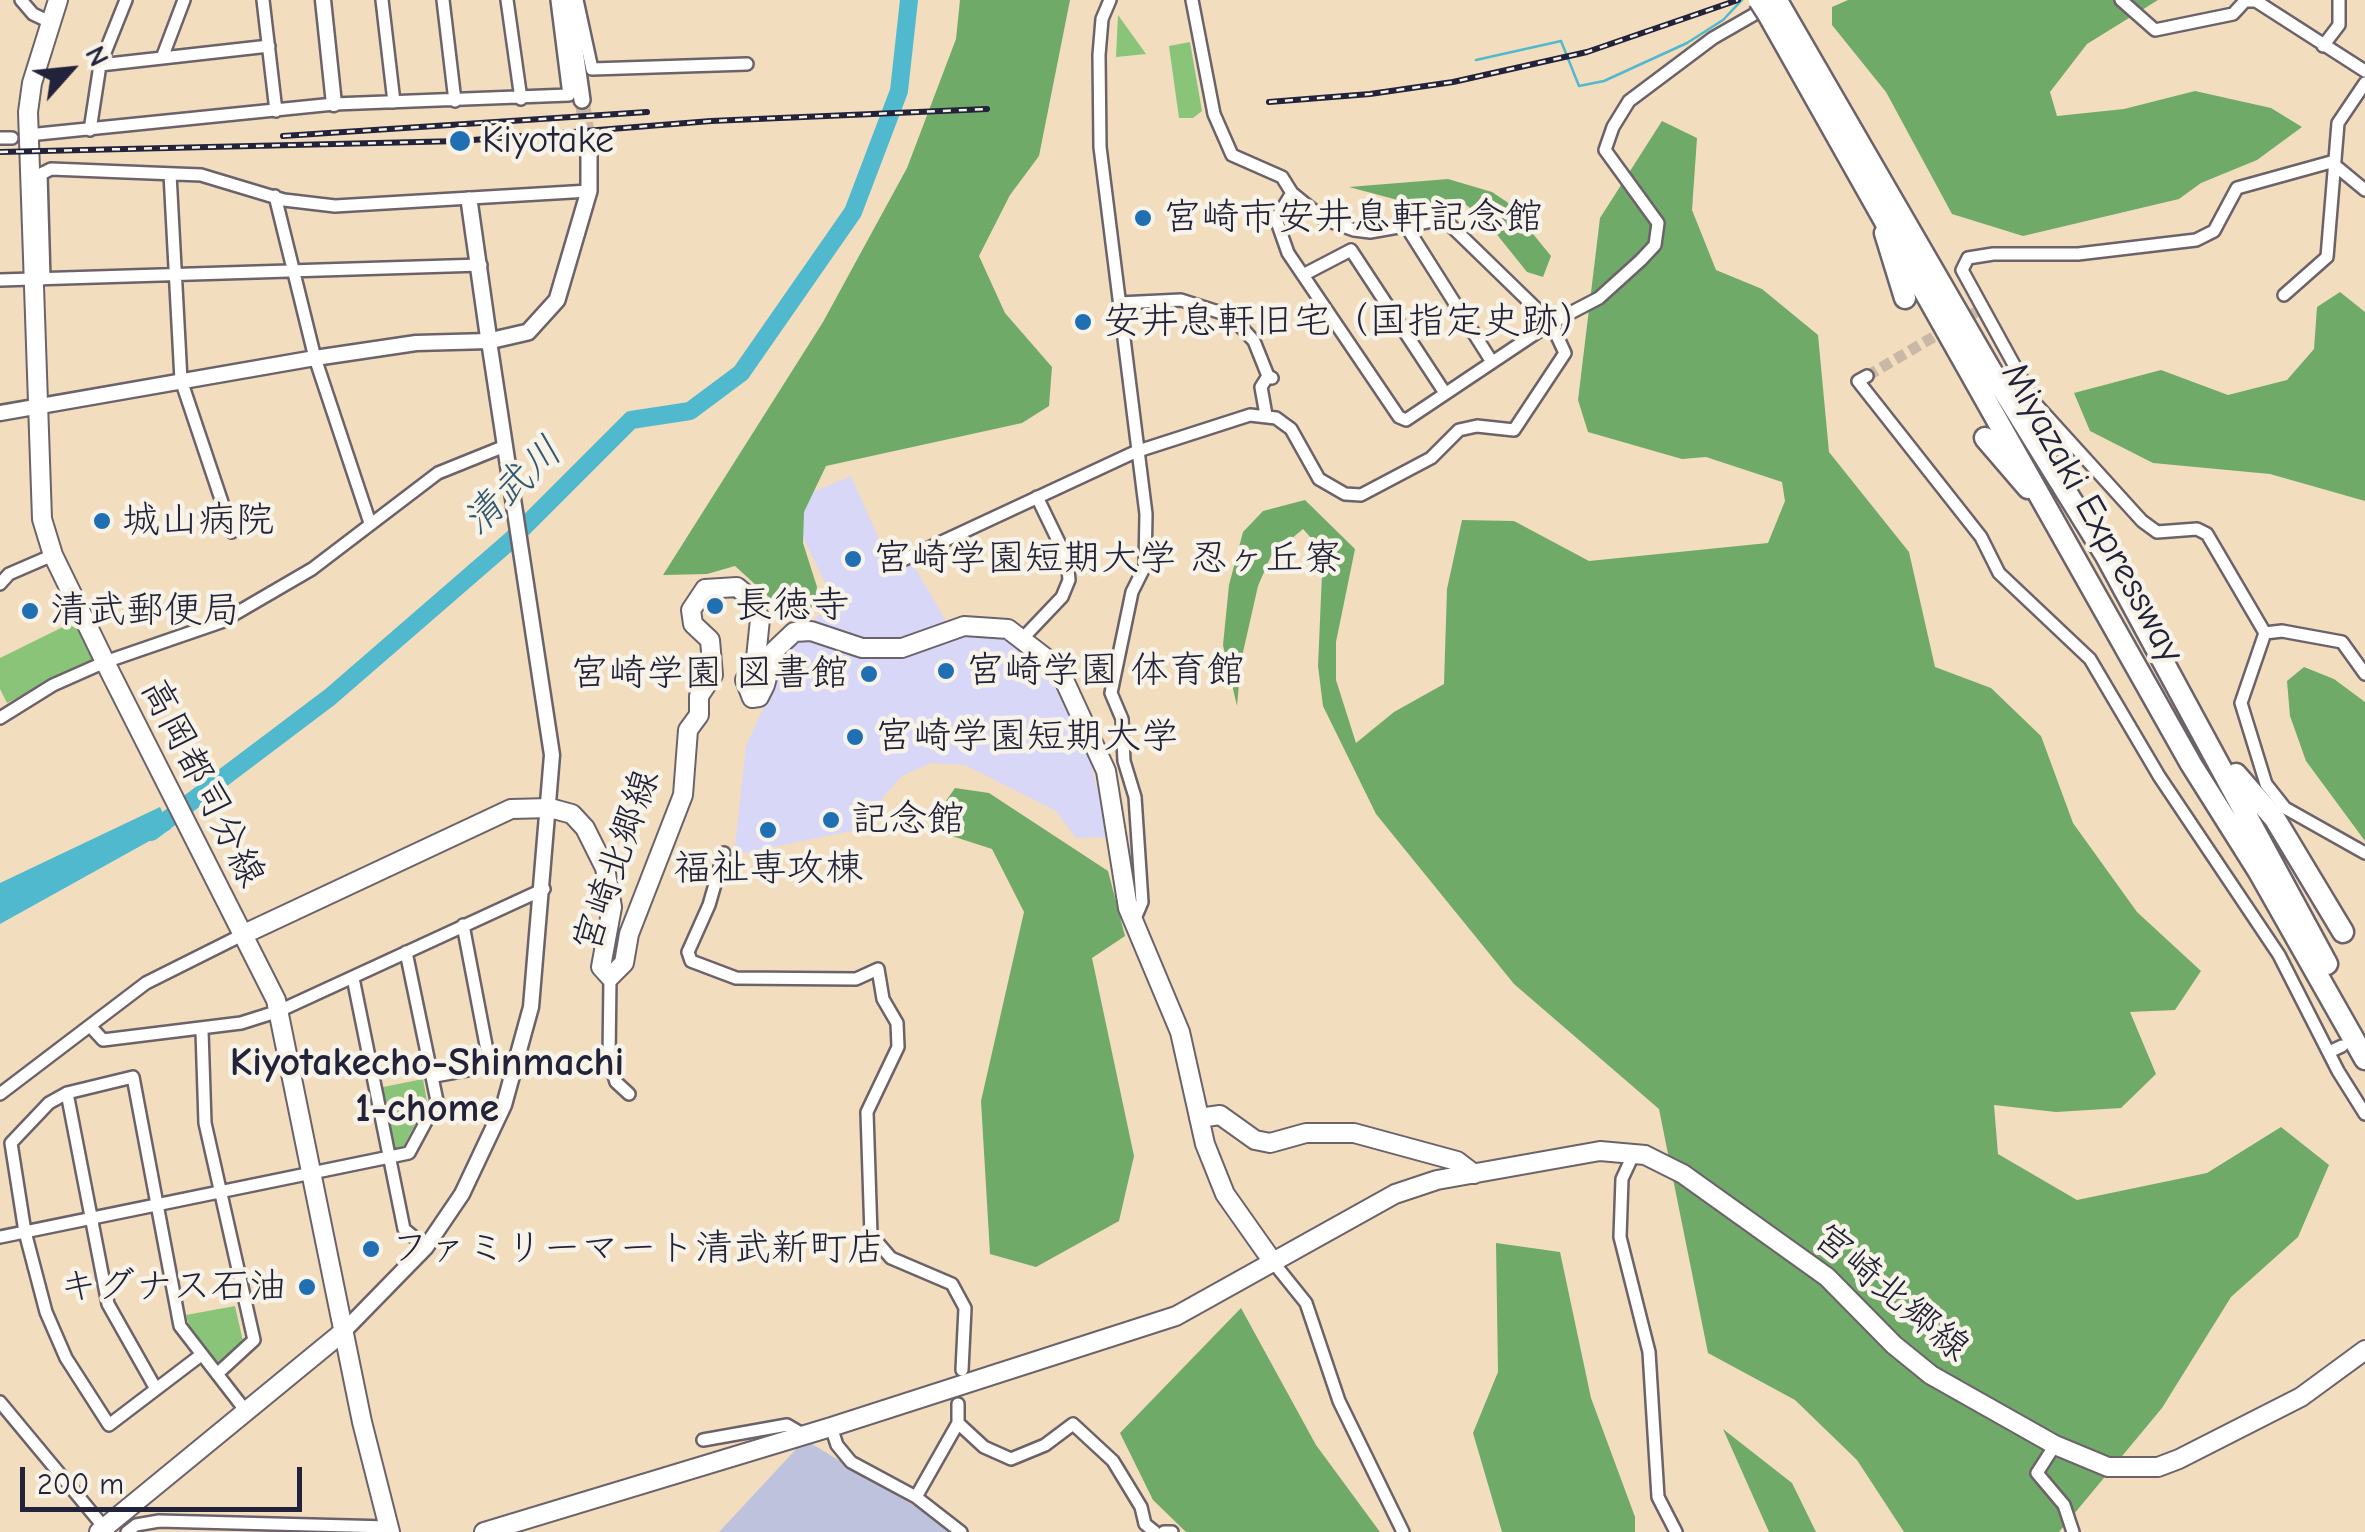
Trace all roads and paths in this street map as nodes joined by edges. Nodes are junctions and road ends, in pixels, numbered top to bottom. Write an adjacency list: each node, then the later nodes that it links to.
1 (21, 0): 18 (street)
2 (58, 0): 18 (main road, 高岡都司分線)
3 (126, 0): 23 (street)
4 (184, 0): 21 (street)
5 (263, 0): 19 (street)
6 (323, 0): 30 (street)
7 (382, 0): 29 (street)
8 (443, 0): 28 (street)
9 (507, 0): 26 (street)
10 (557, 0): 26 (street)
11 (568, 0): 27 (main road)
12 (577, 0): 22 (street)
13 (1110, 0): 52 (street)
14 (1192, 0): 39 (street)
15 (2121, 0): 20 (street)
16 (2339, 0): 20 (street)
17 (1773, 4): 42 (highway, Miyazaki Expressway); 53 (street); 78 (highway, Miyazaki Expressway)
18 (50, 22): 48 (main road, 高岡都司分線)
19 (269, 46): 21 (street); 31 (street)
20 (2323, 46): 24 (street)
21 (162, 58): 23 (street)
22 (747, 64)
23 (100, 65): 32 (street)
24 (2365, 70)
25 (2365, 83): 35 (street)
26 (521, 99): 28 (street)
27 (582, 100)
28 (455, 101): 29 (street)
29 (394, 102): 30 (street)
30 (334, 104): 31 (street)
31 (276, 111): 32 (street)
32 (90, 130): 33 (street)
33 (38, 134)
34 (589, 145): 38 (main road)
35 (2331, 162): 37 (street); 50 (street); 73 (street)
36 (170, 174): 40 (street); 46 (street); 48 (street)
37 (2365, 190)
38 (589, 191): 41 (street); 54 (main road)
39 (1292, 193): 43 (street); 47 (street)
40 (275, 196): 41 (street); 45 (street)
41 (469, 200): 44 (main road)
42 (1875, 200): 51 (highway); 68 (highway, Miyazaki Expressway)
43 (1406, 226): 53 (street); 56 (street)
44 (480, 265): 45 (street); 54 (main road)
45 (292, 270): 46 (street); 55 (street)
46 (175, 275): 48 (street); 58 (street)
47 (1303, 275): 59 (street); 59 (street)
48 (39, 279): 49 (street); 60 (main road, 高岡都司分線)
49 (0, 280)
50 (2284, 295)
51 (1905, 298)
52 (1119, 303): 62 (street); 64 (street)
53 (1551, 323): 56 (street); 62 (street)
54 (489, 341): 55 (street); 65 (street)
55 (316, 358): 58 (street); 67 (street)
56 (1492, 362): 59 (street)
57 (1867, 376): 95 (street)
58 (180, 380): 60 (street); 69 (street)
59 (1445, 394)
60 (37, 406): 61 (street); 70 (main road, 高岡都司分線)
61 (0, 413)
62 (1266, 414): 64 (street)
63 (1985, 438): 68 (highway)
64 (1135, 452): 66 (street); 83 (street)
65 (506, 454): 67 (street); 79 (street)
66 (1037, 497): 71 (street); 74 (street)
67 (370, 523): 75 (street)
68 (2058, 524): 96 (highway, Miyazaki Expressway)
69 (232, 532)
70 (53, 555): 72 (street); 75 (main road, 高岡都司分線)
71 (905, 559)
72 (0, 584)
73 (2265, 633): 76 (street); 81 (street)
74 (1023, 638): 83 (main road); 88 (main road, 宮崎北郷線)
75 (108, 667): 77 (street); 86 (main road, 高岡都司分線)
76 (2365, 674)
77 (0, 718)
78 (2215, 750): 85 (highway); 92 (highway, Miyazaki Expressway)
79 (550, 808): 82 (street); 86 (main road); 88 (main road, 宮崎北郷線)
80 (724, 853): 119 (street)
81 (2365, 853)
82 (544, 889): 84 (street); 98 (street)
83 (1134, 923): 104 (main road)
84 (464, 925): 87 (street); 97 (street)
85 (2343, 932)
86 (242, 935): 90 (main road, 高岡都司分線); 91 (street)
87 (406, 952): 89 (street); 99 (street)
88 (610, 977): 102 (street)
89 (353, 978): 90 (street); 106 (street)
90 (279, 1011): 93 (street); 108 (main road, 高岡都司分線)
91 (90, 1026): 93 (street); 101 (street)
92 (2365, 1030)
93 (202, 1031): 109 (street)
94 (2342, 1046): 95 (street)
95 (2328, 1052): 103 (street)
96 (2365, 1058)
97 (490, 1066): 98 (street); 99 (street)
98 (515, 1072): 114 (street)
99 (435, 1076): 106 (street)
100 (68, 1093): 110 (street); 111 (street); 112 (street)
101 (0, 1094)
102 (629, 1094)
103 (2365, 1114)
104 (1199, 1118): 107 (main road); 115 (main road)
105 (1634, 1153): 107 (main road, 宮崎北郷線); 129 (main road, 宮崎北郷線); 140 (street)
106 (388, 1158): 108 (street); 114 (street)
107 (1474, 1174): 115 (main road, 宮崎北郷線)
108 (311, 1175): 109 (street); 116 (main road, 高岡都司分線)
109 (224, 1192): 110 (street); 120 (street)
110 (154, 1206): 111 (street); 118 (street)
111 (91, 1218): 112 (street); 121 (street)
112 (25, 1232): 113 (street); 121 (street)
113 (0, 1237)
114 (426, 1247): 116 (street)
115 (1273, 1262): 126 (main road, 宮崎北郷線); 139 (street)
116 (344, 1331): 124 (main road); 132 (main road, 高岡都司分線)
117 (2365, 1350): 129 (main road, 宮崎北郷線)
118 (201, 1356): 120 (street); 121 (street)
119 (962, 1370)
120 (218, 1374): 124 (street)
121 (156, 1389)
122 (0, 1402): 131 (street)
123 (958, 1404): 125 (street)
124 (245, 1410): 131 (main road)
125 (958, 1423): 130 (street); 136 (street)
126 (831, 1427): 127 (main road, 宮崎北郷線); 130 (street)
127 (804, 1435): 128 (street); 134 (main road, 宮崎北郷線)
128 (703, 1440)
129 (2055, 1445): 141 (street)
130 (916, 1498): 135 (street)
131 (103, 1530)
132 (389, 1530): 133 (street)
133 (127, 1532)
134 (484, 1532)
135 (962, 1532)
136 (1155, 1532)
137 (1164, 1532): 138 (street)
138 (1172, 1532)
139 (1403, 1532)
140 (1676, 1532)
141 (2072, 1532)

